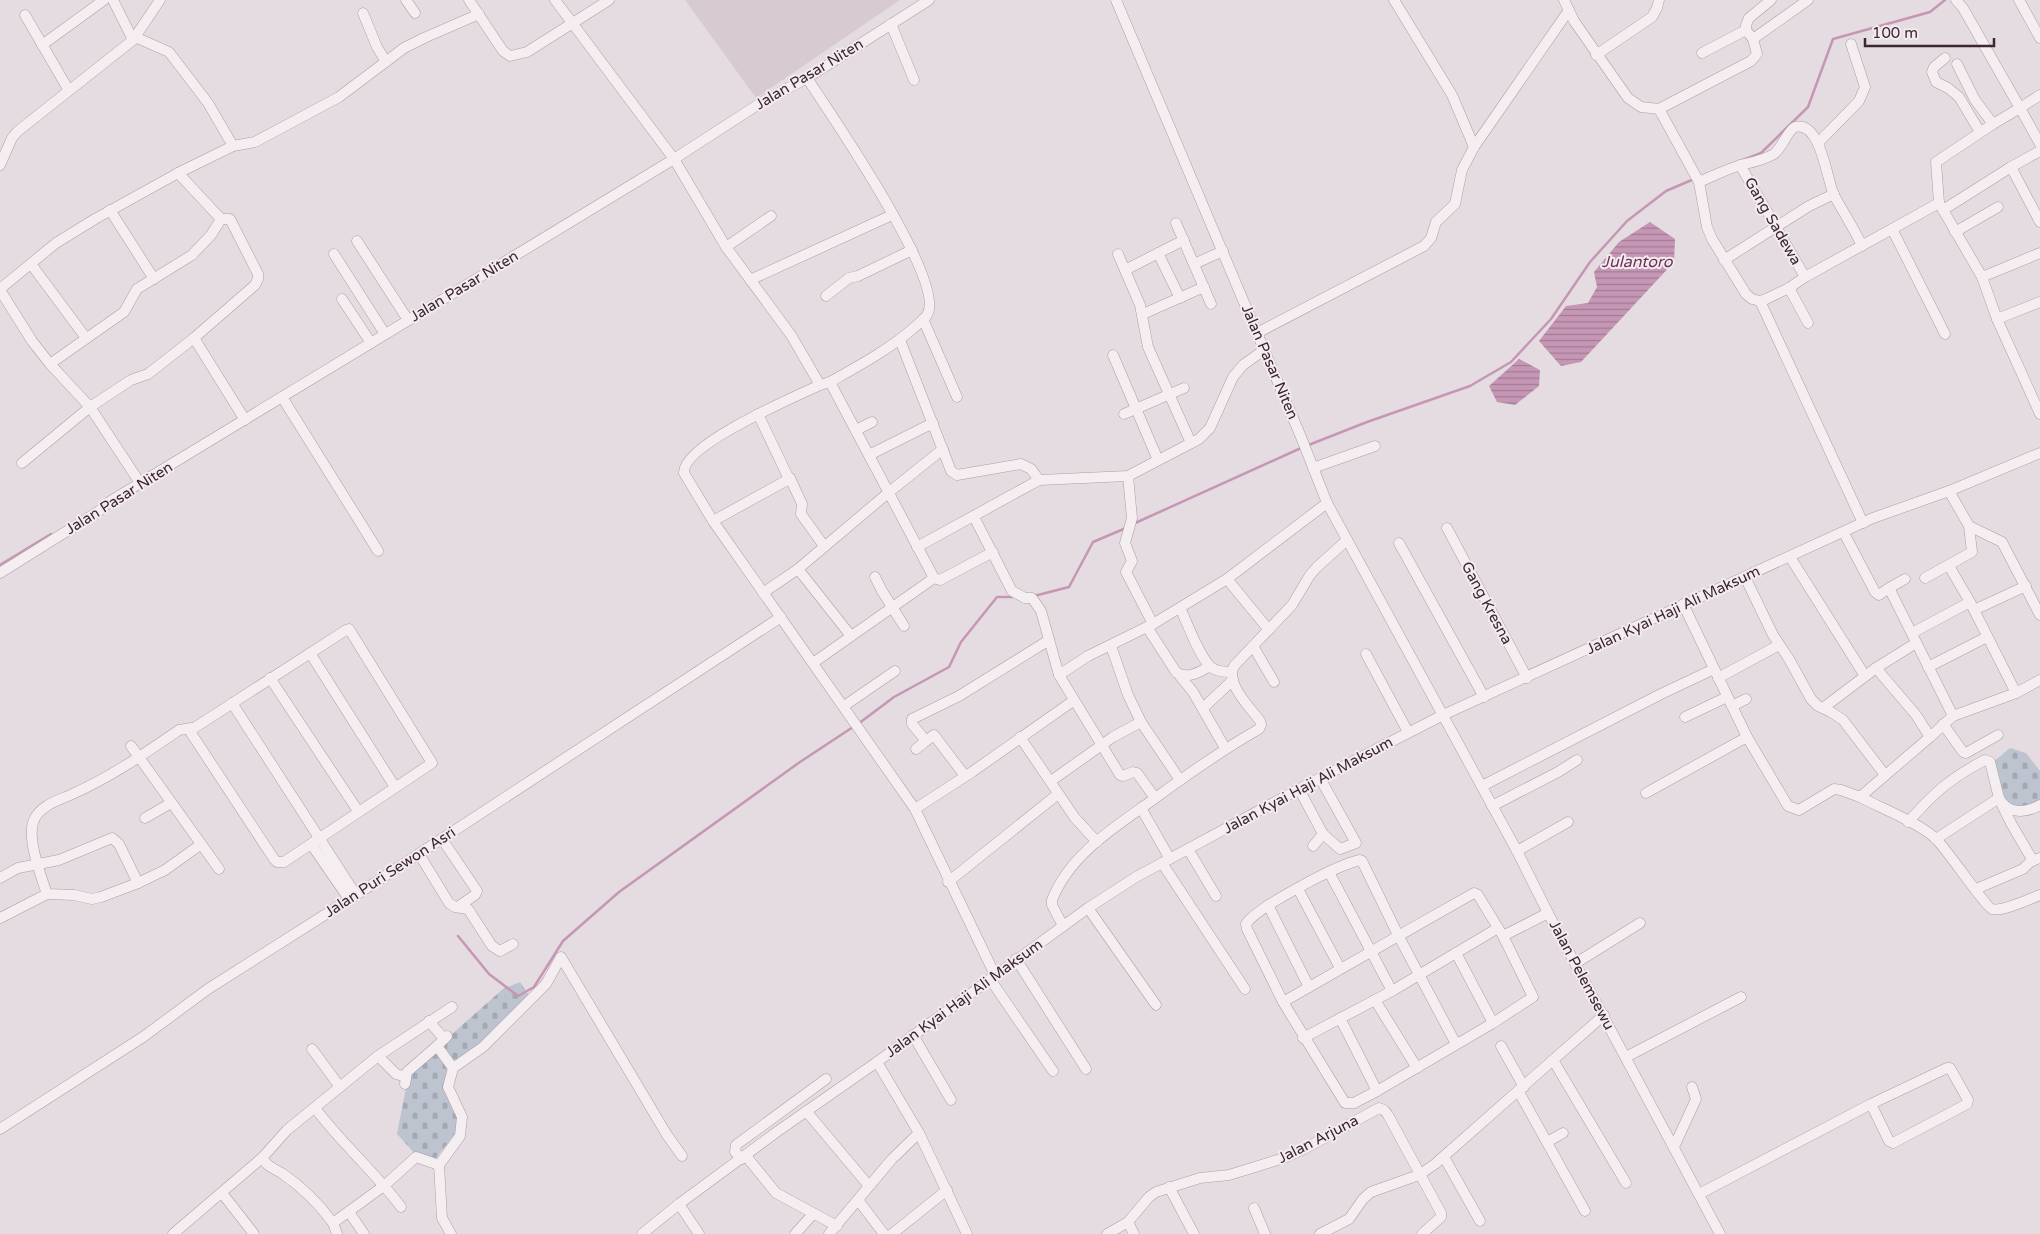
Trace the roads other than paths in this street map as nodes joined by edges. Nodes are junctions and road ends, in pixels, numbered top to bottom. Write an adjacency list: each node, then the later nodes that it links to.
1 (104, 0): 30 (street)
2 (113, 0): 26 (street)
3 (160, 0): 26 (street)
4 (406, 0): 20 (street)
5 (469, 0): 21 (street)
6 (555, 0): 23 (street)
7 (609, 0): 23 (street)
8 (929, 0): 24 (street, Jalan Pasar Niten)
9 (1116, 0): 74 (street, Jalan Pasar Niten)
10 (1394, 0): 48 (street)
11 (1564, 0): 18 (street)
12 (1658, 0): 32 (street)
13 (1771, 0): 17 (street)
14 (1808, 0): 28 (street)
15 (1956, 0): 40 (street)
16 (2020, 0): 27 (street)
17 (1759, 3): 25 (street)
18 (1569, 10): 32 (street); 48 (street)
19 (363, 13): 34 (street)
20 (415, 13)
21 (479, 14): 23 (street); 34 (street)
22 (25, 15): 30 (street)
23 (571, 22): 51 (street)
24 (891, 24): 36 (street, Jalan Pasar Niten); 37 (street)
25 (1746, 30): 28 (street); 31 (street)
26 (134, 38): 38 (street); 47 (street)
27 (2040, 38)
28 (1754, 39): 41 (street)
29 (1852, 44): 44 (street)
30 (42, 45): 38 (street)
31 (1702, 53)
32 (1596, 55): 41 (street)
33 (1946, 58): 43 (street)
34 (386, 62): 47 (street)
35 (1957, 64): 42 (street)
36 (807, 78): 51 (street, Jalan Pasar Niten); 61 (street)
37 (914, 80)
38 (68, 89): 50 (street)
39 (2040, 94): 40 (street)
40 (2020, 108): 42 (street); 46 (street)
41 (1659, 109): 56 (street)
42 (1993, 124): 43 (street)
43 (1980, 132): 58 (street)
44 (1818, 142): 53 (street); 57 (street)
45 (0, 143): 50 (street)
46 (2040, 144)
47 (232, 146): 55 (street)
48 (1474, 147): 101 (street)
49 (2040, 151): 54 (street)
50 (5, 154): 52 (street)
51 (674, 159): 72 (street); 99 (street, Jalan Pasar Niten)
52 (0, 165)
53 (1740, 165): 56 (street); 66 (street, Gang Sadewa)
54 (2010, 167): 58 (street); 64 (street)
55 (178, 173): 60 (street); 63 (street)
56 (1696, 177): 79 (street)
57 (1834, 194): 66 (street); 71 (street)
58 (1941, 206): 67 (street); 68 (street)
59 (1998, 207): 68 (street)
60 (110, 210): 80 (street); 85 (street)
61 (892, 214): 73 (street); 86 (street)
62 (771, 216): 72 (street)
63 (220, 219): 85 (street); 105 (street)
64 (2040, 222)
65 (1176, 223): 69 (street)
66 (1775, 227): 79 (street); 83 (street, Gang Sadewa)
67 (1892, 229): 71 (street); 103 (street)
68 (1956, 232): 84 (street)
69 (1184, 240): 76 (street); 81 (street)
70 (357, 241): 99 (street)
71 (1862, 246): 83 (street)
72 (726, 247): 86 (street)
73 (912, 250): 90 (street); 97 (street)
74 (1223, 251): 81 (street); 101 (street, Jalan Pasar Niten)
75 (2040, 252): 84 (street)
76 (1158, 253): 82 (street); 91 (street)
77 (334, 254): 102 (street)
78 (1118, 254): 82 (street)
79 (1724, 260): 93 (street)
80 (31, 264): 89 (street); 104 (street)
81 (1194, 264): 87 (street)
82 (1125, 270): 96 (street)
83 (1805, 277): 88 (street)
84 (1982, 277): 98 (street)
85 (154, 279): 104 (street)
86 (750, 280): 111 (street)
87 (1204, 287): 91 (street); 95 (street)
88 (1789, 288): 93 (street); 100 (street)
89 (0, 290): 110 (street)
90 (826, 296)
91 (1180, 298): 96 (street)
92 (342, 299): 107 (street)
93 (1760, 301): 142 (street)
94 (2040, 302): 98 (street)
95 (1212, 304)
96 (1143, 314): 113 (street)
97 (923, 319): 106 (street); 115 (street)
98 (1998, 319): 120 (street)
99 (408, 320): 102 (street, Jalan Pasar Niten)
100 (1808, 323)
101 (1257, 333): 108 (street, Jalan Pasar Niten)
102 (385, 334): 107 (street, Jalan Pasar Niten)
103 (1945, 334)
104 (86, 338): 110 (street)
105 (194, 338): 116 (street); 121 (street)
106 (900, 340): 111 (street); 123 (street)
107 (371, 343): 114 (street, Jalan Pasar Niten)
108 (1264, 350): 125 (street); 132 (street, Jalan Pasar Niten)
109 (1113, 354): 117 (street)
110 (50, 364): 116 (street)
111 (825, 384): 118 (street); 124 (street)
112 (1184, 388): 113 (street)
113 (1169, 394): 117 (street); 125 (street)
114 (282, 397): 121 (street, Jalan Pasar Niten); 150 (street)
115 (957, 397)
116 (90, 407): 131 (street); 136 (street)
117 (1137, 409): 119 (street); 130 (street)
118 (758, 414): 134 (street); 141 (street)
119 (1124, 414)
120 (2040, 414)
121 (245, 420): 136 (street, Jalan Pasar Niten)
122 (872, 422): 124 (street)
123 (933, 423): 127 (street); 129 (street)
124 (856, 430): 129 (street)
125 (1191, 443): 130 (street)
126 (1375, 446): 132 (street)
127 (943, 449): 135 (street); 138 (street)
128 (2040, 453): 137 (street, Jalan Kyai Haji Ali Maksum)
129 (869, 455): 138 (street)
130 (1158, 460): 133 (street)
131 (22, 463)
132 (1313, 468): 139 (street, Jalan Pasar Niten)
133 (1128, 476): 135 (street); 173 (street)
134 (790, 478): 141 (street); 148 (street)
135 (1039, 480): 140 (street)
136 (140, 483): 155 (street, Jalan Pasar Niten)
137 (1948, 491): 142 (street, Jalan Kyai Haji Ali Maksum); 143 (street)
138 (888, 493): 148 (street); 149 (street)
139 (1327, 503): 146 (street, Jalan Pasar Niten); 160 (street)
140 (974, 517): 149 (street); 151 (street)
141 (713, 522): 164 (street)
142 (1863, 523): 145 (street, Jalan Kyai Haji Ali Maksum)
143 (1969, 526): 153 (street); 162 (street)
144 (1447, 528): 196 (street, Gang Kresna)
145 (1844, 532): 152 (street, Jalan Kyai Haji Ali Maksum); 163 (street)
146 (1347, 540): 174 (street); 208 (street, Jalan Pasar Niten)
147 (1399, 543): 200 (street)
148 (824, 546): 154 (street)
149 (917, 547): 158 (street)
150 (378, 551)
151 (993, 552): 158 (street); 178 (street)
152 (1790, 557): 157 (street, Jalan Kyai Haji Ali Maksum); 194 (street)
153 (1949, 566): 159 (street); 167 (street)
154 (798, 569): 164 (street); 176 (street)
155 (0, 573)
156 (876, 577): 168 (street)
157 (1745, 577): 166 (street, Jalan Kyai Haji Ali Maksum); 180 (street)
158 (934, 578): 168 (street)
159 (1926, 578)
160 (1227, 579): 169 (street); 174 (street)
161 (1904, 580): 163 (street)
162 (2026, 586): 165 (street); 167 (street)
163 (1889, 588): 175 (street)
164 (763, 593): 171 (street)
165 (2038, 603): 170 (street)
166 (1683, 604): 190 (street); 196 (street, Jalan Kyai Haji Ali Maksum)
167 (1972, 606): 175 (street); 177 (street)
168 (892, 608): 172 (street); 176 (street)
169 (1180, 608): 173 (street); 186 (street)
170 (2040, 615)
171 (781, 617): 185 (street); 249 (street, Jalan Puri Sewon Asri)
172 (904, 626)
173 (1150, 626): 181 (street); 192 (street)
174 (1269, 630): 182 (street)
175 (1912, 633): 179 (street)
176 (851, 636): 185 (street)
177 (1988, 637): 187 (street); 199 (street)
178 (1048, 640): 191 (street); 219 (street)
179 (1916, 643): 187 (street); 188 (street)
180 (1779, 644): 190 (street); 207 (street)
181 (1111, 646): 191 (street); 211 (street)
182 (1253, 646): 193 (street); 198 (street)
183 (310, 653): 195 (street); 232 (street); 232 (street)
184 (1366, 654): 214 (street)
185 (813, 663): 205 (street)
186 (1210, 666): 192 (street); 193 (street)
187 (1928, 667): 209 (street)
188 (1876, 668): 194 (street); 218 (street)
189 (895, 671): 205 (street)
190 (1716, 673): 203 (street); 231 (street)
191 (1059, 675): 202 (street)
192 (1180, 676): 206 (street)
193 (1232, 676): 206 (street); 222 (street)
194 (1865, 676): 207 (street)
195 (270, 678): 204 (street); 244 (street)
196 (1527, 678): 200 (street, Jalan Kyai Haji Ali Maksum)
197 (2040, 680): 199 (street)
198 (1274, 682)
199 (2016, 693): 209 (street)
200 (1484, 697): 208 (street, Jalan Kyai Haji Ali Maksum)
201 (1746, 699): 203 (street)
202 (1073, 700): 216 (street); 220 (street)
203 (1730, 702): 210 (street); 217 (street)
204 (232, 703): 213 (street); 251 (street)
205 (844, 706): 243 (street)
206 (1203, 708): 222 (street)
207 (1823, 708): 226 (street)
208 (1443, 715): 214 (street, Jalan Kyai Haji Ali Maksum); 231 (street, Jalan Pelemsewu)
209 (1953, 716): 212 (street)
210 (1685, 717)
211 (1141, 722): 220 (street); 229 (street)
212 (1943, 724): 215 (street); 218 (street)
213 (192, 728): 224 (street); 251 (street)
214 (1408, 732): 228 (street, Jalan Kyai Haji Ali Maksum)
215 (1998, 735)
216 (1020, 737): 227 (street); 230 (street)
217 (1747, 737): 234 (street); 236 (street)
218 (1930, 738): 226 (street)
219 (926, 741): 223 (street); 227 (street)
220 (1101, 745): 230 (street); 237 (street)
221 (131, 746): 224 (street)
222 (1225, 748): 229 (street)
223 (916, 749)
224 (139, 757): 239 (street); 260 (street)
225 (1577, 760): 240 (street)
226 (1885, 775): 236 (street)
227 (965, 776): 243 (street)
228 (1320, 778): 233 (street, Jalan Kyai Haji Ali Maksum); 248 (street)
229 (1180, 780): 237 (street)
230 (1050, 781): 235 (street)
231 (1482, 786): 240 (street, Jalan Pelemsewu)
232 (395, 787): 244 (street)
233 (1299, 789): 248 (street); 255 (street, Jalan Kyai Haji Ali Maksum)
234 (1646, 793)
235 (1058, 794): 252 (street); 264 (street)
236 (1860, 797): 247 (street)
237 (1155, 798): 242 (street)
238 (2001, 801): 241 (street); 247 (street); 250 (street); 258 (street)
239 (171, 803): 245 (street); 253 (street)
240 (1492, 806): 256 (street, Jalan Pelemsewu)
241 (2040, 806)
242 (1141, 808): 252 (street); 259 (street)
243 (914, 809): 264 (street)
244 (358, 811): 251 (street)
245 (145, 818)
246 (1568, 822): 256 (street)
247 (1908, 822): 250 (street)
248 (1323, 834): 254 (street)
249 (442, 839): 257 (street, Jalan Puri Sewon Asri); 273 (street)
250 (1936, 839): 267 (street)
251 (315, 841): 271 (street)
252 (1097, 842): 278 (street)
253 (200, 845): 261 (street); 265 (street)
254 (1313, 846)
255 (1188, 849): 259 (street, Jalan Kyai Haji Ali Maksum); 270 (street)
256 (1517, 851): 275 (street, Jalan Pelemsewu)
257 (418, 854): 271 (street, Jalan Puri Sewon Asri); 273 (street)
258 (2036, 859): 267 (street)
259 (1166, 861): 274 (street, Jalan Kyai Haji Ali Maksum); 290 (street)
260 (37, 864): 263 (street); 265 (street); 268 (street)
261 (219, 869)
262 (1329, 872): 266 (street); 280 (street); 282 (street)
263 (0, 878)
264 (948, 882): 288 (street)
265 (138, 883): 268 (street)
266 (1298, 889): 272 (street); 286 (street)
267 (1976, 889): 269 (street)
268 (47, 894): 276 (street)
269 (2040, 895)
270 (1216, 896)
271 (352, 897): 325 (street, Jalan Puri Sewon Asri)
272 (1268, 905): 289 (street); 294 (street)
273 (460, 906): 281 (street)
274 (1088, 908): 278 (street, Jalan Kyai Haji Ali Maksum); 295 (street)
275 (1548, 913): 279 (street); 285 (street, Jalan Pelemsewu)
276 (0, 918)
277 (1640, 923): 285 (street)
278 (1063, 926): 284 (street, Jalan Kyai Haji Ali Maksum)
279 (1500, 932): 280 (street); 283 (street); 300 (street)
280 (1398, 935): 282 (street); 287 (street)
281 (513, 944)
282 (1370, 951): 286 (street); 291 (street)
283 (1456, 953): 287 (street); 300 (street)
284 (1016, 959): 288 (street, Jalan Kyai Haji Ali Maksum); 313 (street)
285 (1576, 963): 297 (street, Jalan Pelemsewu)
286 (1340, 968): 289 (street)
287 (1419, 975): 291 (street); 304 (street)
288 (992, 977): 301 (street, Jalan Kyai Haji Ali Maksum); 314 (street)
289 (1309, 987): 294 (street)
290 (1245, 989)
291 (1392, 991): 293 (street)
292 (1741, 998): 308 (street)
293 (1375, 1000): 298 (street); 312 (street)
294 (1283, 1002): 302 (street)
295 (1156, 1005)
296 (452, 1007): 299 (street)
297 (1604, 1015): 308 (street, Jalan Pelemsewu); 309 (street)
298 (1340, 1018): 302 (street); 319 (street)
299 (429, 1021): 303 (street); 307 (street)
300 (1493, 1023): 304 (street)
301 (913, 1035): 310 (street, Jalan Kyai Haji Ali Maksum); 320 (street)
302 (1303, 1038): 319 (street)
303 (443, 1040): 307 (street); 311 (street)
304 (1456, 1044): 312 (street)
305 (1500, 1046): 318 (street)
306 (312, 1050): 316 (street)
307 (378, 1056): 316 (street)
308 (1626, 1056): 330 (street, Jalan Pelemsewu)
309 (1553, 1060): 318 (street); 337 (street)
310 (877, 1062): 323 (street, Jalan Kyai Haji Ali Maksum); 327 (street)
311 (453, 1068): 331 (street); 335 (street)
312 (1417, 1068): 319 (street)
313 (1086, 1069)
314 (1053, 1071)
315 (826, 1079): 324 (street)
316 (340, 1087): 322 (street)
317 (1692, 1087): 330 (street)
318 (1522, 1089): 329 (street); 334 (street)
319 (1376, 1091)
320 (951, 1100)
321 (1871, 1104): 321 (street); 343 (street)
322 (315, 1108): 332 (street); 338 (street)
323 (806, 1111): 326 (street, Jalan Kyai Haji Ali Maksum); 339 (street)
324 (769, 1120): 326 (street); 333 (street)
325 (0, 1129)
326 (778, 1130): 333 (street, Jalan Kyai Haji Ali Maksum)
327 (919, 1133): 339 (street); 341 (street)
328 (1563, 1133): 329 (street)
329 (1547, 1142): 348 (street)
330 (1674, 1147): 343 (street, Jalan Pelemsewu)
331 (682, 1156)
332 (263, 1157): 342 (street); 353 (street)
333 (744, 1157): 345 (street, Jalan Kyai Haji Ali Maksum); 350 (street)
334 (1444, 1157): 336 (street); 351 (street)
335 (439, 1164): 338 (street); 359 (street)
336 (1419, 1175): 340 (street, Jalan Arjuna); 370 (street); 371 (street)
337 (1626, 1183)
338 (385, 1185): 346 (street); 349 (street)
339 (869, 1186): 344 (street)
340 (1169, 1187): 352 (street, Jalan Arjuna); 368 (street)
341 (947, 1190): 364 (street); 365 (street)
342 (222, 1193): 355 (street); 356 (street)
343 (1699, 1194): 372 (street, Jalan Pelemsewu)
344 (858, 1200): 354 (street); 363 (street)
345 (679, 1204): 360 (street, Jalan Kyai Haji Ali Maksum); 361 (street)
346 (401, 1207)
347 (1254, 1208): 369 (street)
348 (1585, 1211)
349 (349, 1212): 353 (street); 358 (street)
350 (813, 1214): 354 (street); 362 (street)
351 (1480, 1220)
352 (1128, 1222): 366 (street, Jalan Arjuna); 367 (street)
353 (333, 1223): 357 (street)
354 (833, 1230)
355 (173, 1234)
356 (254, 1234)
357 (337, 1234)
358 (364, 1234)
359 (451, 1234)
360 (642, 1234)
361 (699, 1234)
362 (795, 1234)
363 (884, 1234)
364 (892, 1234)
365 (967, 1234)
366 (1108, 1234)
367 (1134, 1234)
368 (1194, 1234)
369 (1265, 1234)
370 (1320, 1234)
371 (1422, 1234)
372 (1720, 1234)

